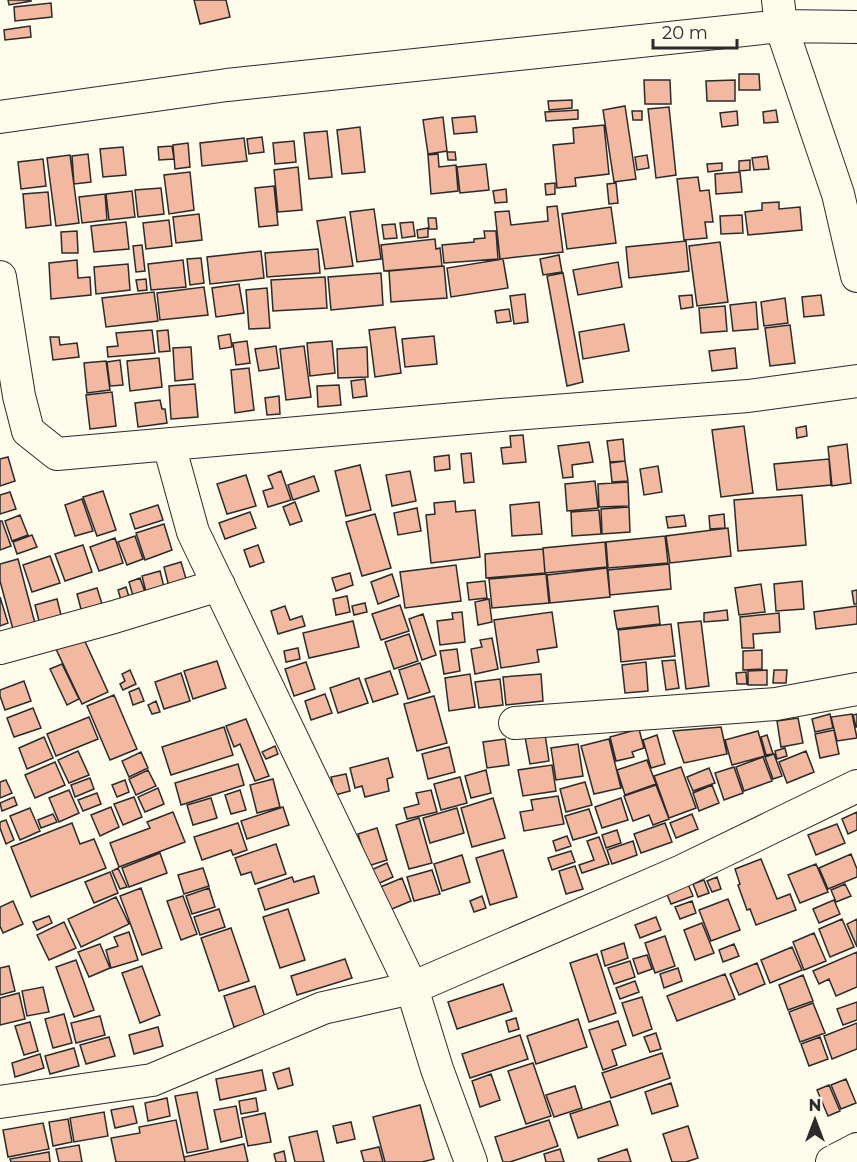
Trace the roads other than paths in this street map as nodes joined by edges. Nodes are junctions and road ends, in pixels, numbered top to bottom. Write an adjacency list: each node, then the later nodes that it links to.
1 (779, 13): 2 (street); 3 (street); 4 (street)
2 (857, 27)
3 (0, 117)
4 (857, 276)
5 (0, 277): 7 (street)
6 (857, 381): 7 (street)
7 (170, 445): 8 (street)
8 (219, 585): 9 (street); 13 (street)
9 (0, 648)
10 (857, 689): 11 (street)
11 (515, 723)
12 (857, 786): 13 (street)
13 (412, 987): 14 (street); 16 (street)
14 (0, 1102)
15 (857, 1149): 17 (street)
16 (471, 1162)
17 (832, 1162)

